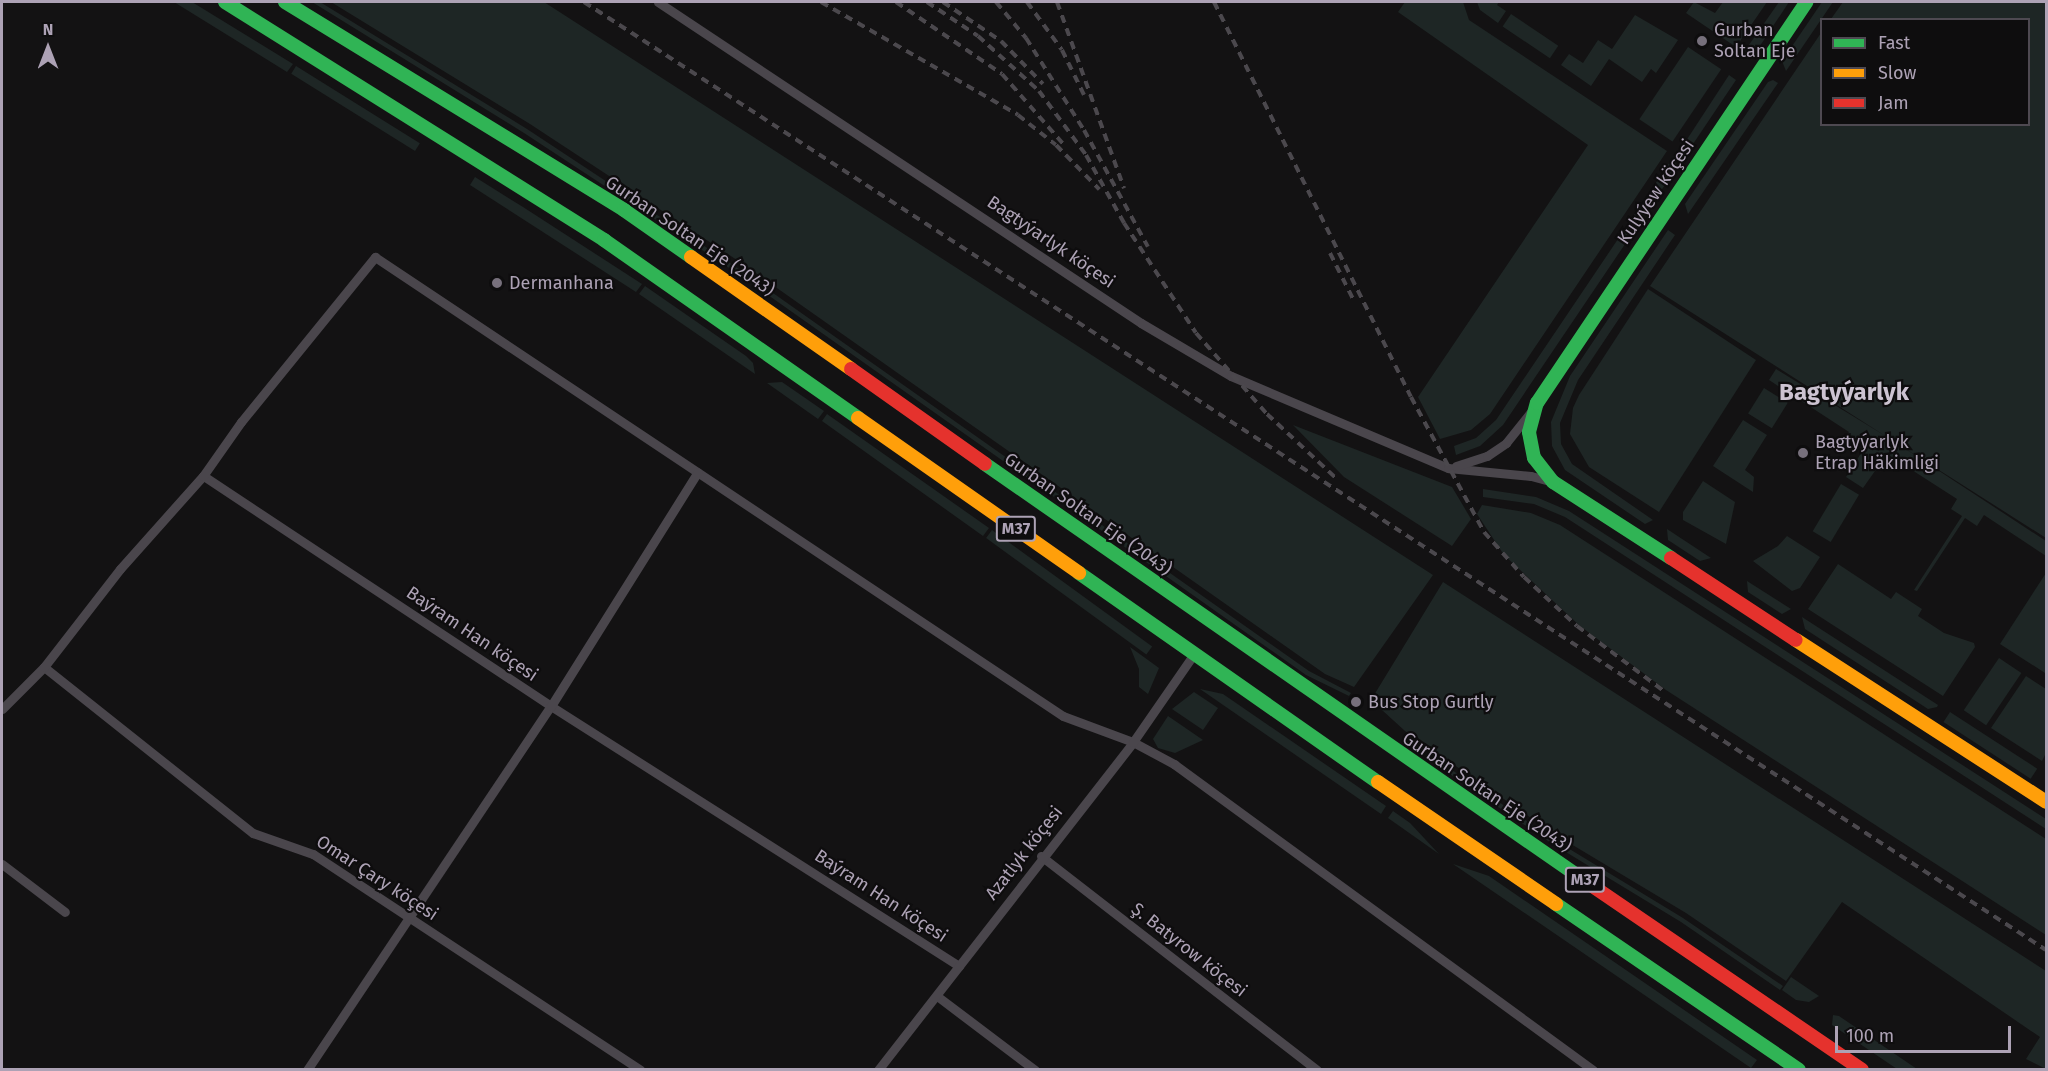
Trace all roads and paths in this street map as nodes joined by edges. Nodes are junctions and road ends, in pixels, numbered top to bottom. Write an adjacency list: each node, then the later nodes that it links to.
1 (225, 2): 10 (main road, M37)
2 (285, 2): 29 (main road, Gurban Soltan Eje (2043) / M37)
3 (658, 2): 6 (street, Bagtyýarlyk köçesi)
4 (1806, 2): 5 (main road, Kulyýew köçesi)
5 (1537, 403): 6 (street); 9 (main road)
6 (1448, 468): 9 (street, Bagtyýarlyk köçesi)
7 (698, 472): 8 (street); 12 (street); 14 (street)
8 (203, 476): 11 (street); 12 (street, Baýram Han köçesi)
9 (1553, 482): 15 (main road)
10 (1194, 654): 14 (street, Azatlyk köçesi); 28 (main road, M37)
11 (44, 667): 13 (street); 19 (street, Omar Çary köçesi)
12 (551, 706): 19 (street); 20 (street, Baýram Han köçesi)
13 (2, 709)
14 (1133, 742): 16 (street, Azatlyk köçesi); 27 (street)
15 (2046, 802)
16 (1041, 856): 20 (street, Azatlyk köçesi); 26 (street, Ş. Batyrow köçesi)
17 (2, 864): 18 (street)
18 (66, 912)
19 (411, 919): 22 (street); 23 (street, Omar Çary köçesi)
20 (959, 966): 21 (street, Azatlyk köçesi)
21 (937, 996): 24 (street, Azatlyk köçesi); 25 (street)
22 (307, 1070)
23 (640, 1070)
24 (878, 1070)
25 (1035, 1070)
26 (1317, 1070)
27 (1593, 1070)
28 (1799, 1070)
29 (1862, 1070)

